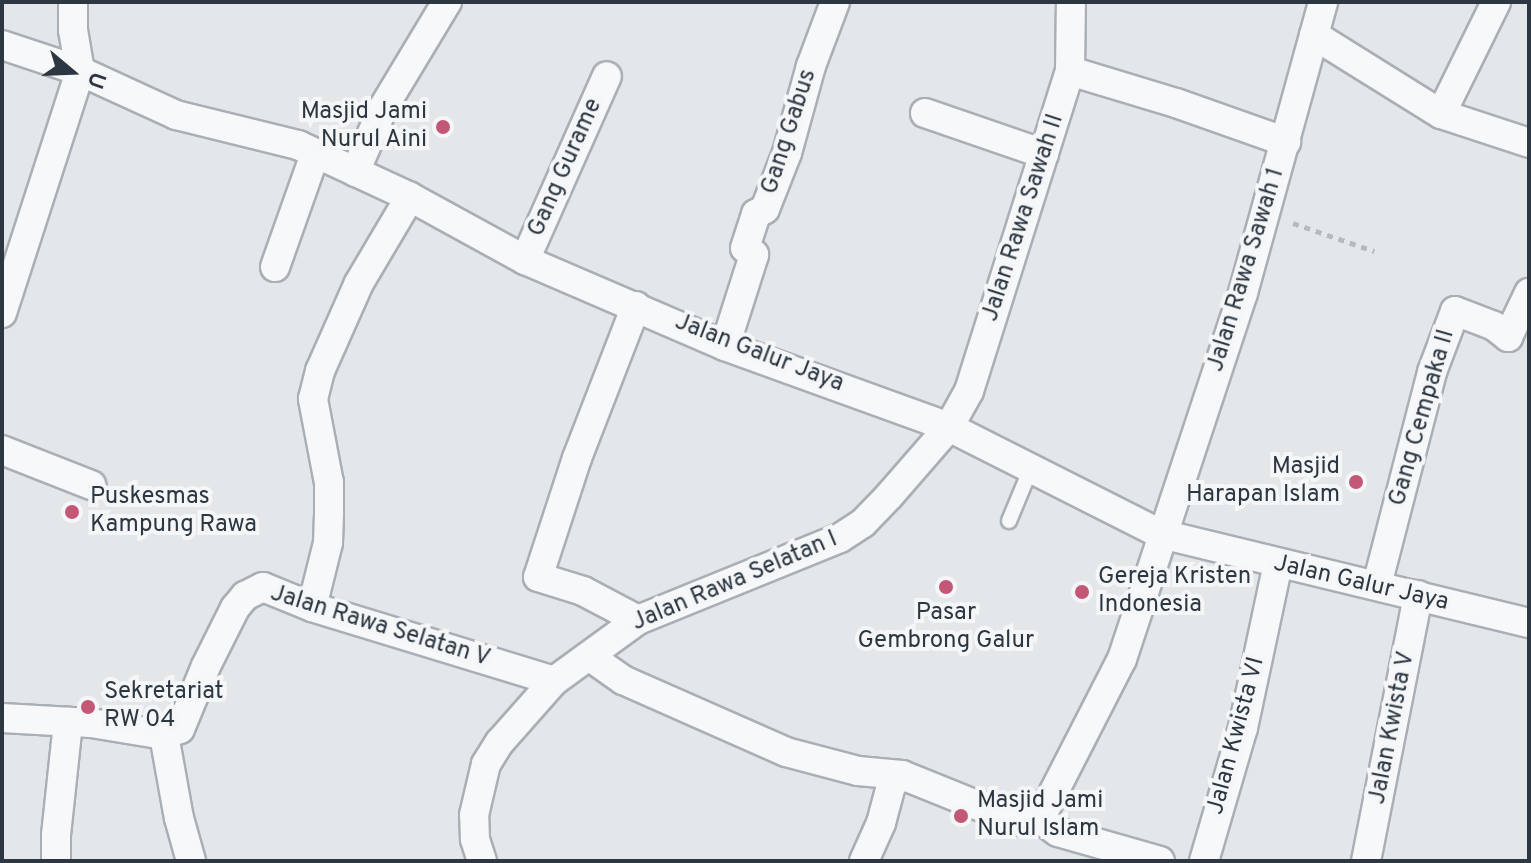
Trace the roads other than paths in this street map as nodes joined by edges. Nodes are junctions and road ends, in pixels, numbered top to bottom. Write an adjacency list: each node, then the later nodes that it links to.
1 (73, 2): 9 (street)
2 (447, 2): 18 (street)
3 (835, 2): 25 (street, Gang Gabus)
4 (1071, 2): 10 (street, Jalan Rawa Sawah II)
5 (1323, 2): 7 (street, Jalan Rawa Sawah 1)
6 (1496, 2): 13 (street)
7 (1314, 35): 13 (street); 14 (street, Jalan Rawa Sawah 1)
8 (2, 45): 9 (street, Jalan Galur Jaya)
9 (80, 71): 16 (street, Jalan Galur Jaya); 24 (street)
10 (1070, 71): 14 (street); 17 (street, Jalan Rawa Sawah II)
11 (607, 76): 20 (street, Gang Gurame)
12 (925, 113): 17 (street)
13 (1441, 114): 15 (street)
14 (1286, 142): 31 (street, Jalan Rawa Sawah 1)
15 (1529, 143)
16 (315, 154): 18 (street, Jalan Galur Jaya); 21 (street)
17 (1044, 154): 26 (street, Jalan Rawa Sawah II)
18 (355, 172): 19 (street, Jalan Galur Jaya)
19 (410, 197): 20 (street, Jalan Galur Jaya); 35 (street)
20 (525, 260): 23 (street, Jalan Galur Jaya)
21 (275, 267)
22 (1529, 293): 33 (street, Gang Cempaka II)
23 (636, 306): 25 (street, Jalan Galur Jaya); 36 (street)
24 (2, 313)
25 (725, 346): 26 (street, Jalan Galur Jaya)
26 (949, 427): 28 (street, Jalan Galur Jaya); 36 (street, Jalan Rawa Selatan I)
27 (2, 450): 29 (street)
28 (1031, 468): 30 (lane); 31 (street, Jalan Galur Jaya)
29 (91, 485)
30 (1009, 521)
31 (1161, 534): 32 (street, Jalan Galur Jaya); 44 (street, Jalan Rawa Sawah 1)
32 (1278, 564): 33 (street, Jalan Galur Jaya); 50 (street, Jalan Kwista VI)
33 (1377, 585): 34 (street, Jalan Galur Jaya)
34 (1418, 595): 37 (street, Jalan Galur Jaya); 51 (street, Jalan Kwista V)
35 (312, 607): 39 (street, Jalan Rawa Selatan V); 42 (street, Jalan Rawa Selatan V)
36 (638, 620): 38 (street, Jalan Rawa Selatan I)
37 (1529, 623)
38 (589, 656): 39 (street, Jalan Rawa Selatan I); 43 (street)
39 (554, 681): 47 (street, Jalan Rawa Selatan I)
40 (2, 718): 41 (street)
41 (68, 722): 42 (street); 45 (street)
42 (164, 735): 46 (street)
43 (902, 775): 44 (street); 48 (street)
44 (1040, 819): 49 (street)
45 (56, 861)
46 (191, 861)
47 (482, 861)
48 (864, 861)
49 (1160, 861)
50 (1204, 861)
51 (1366, 861)

